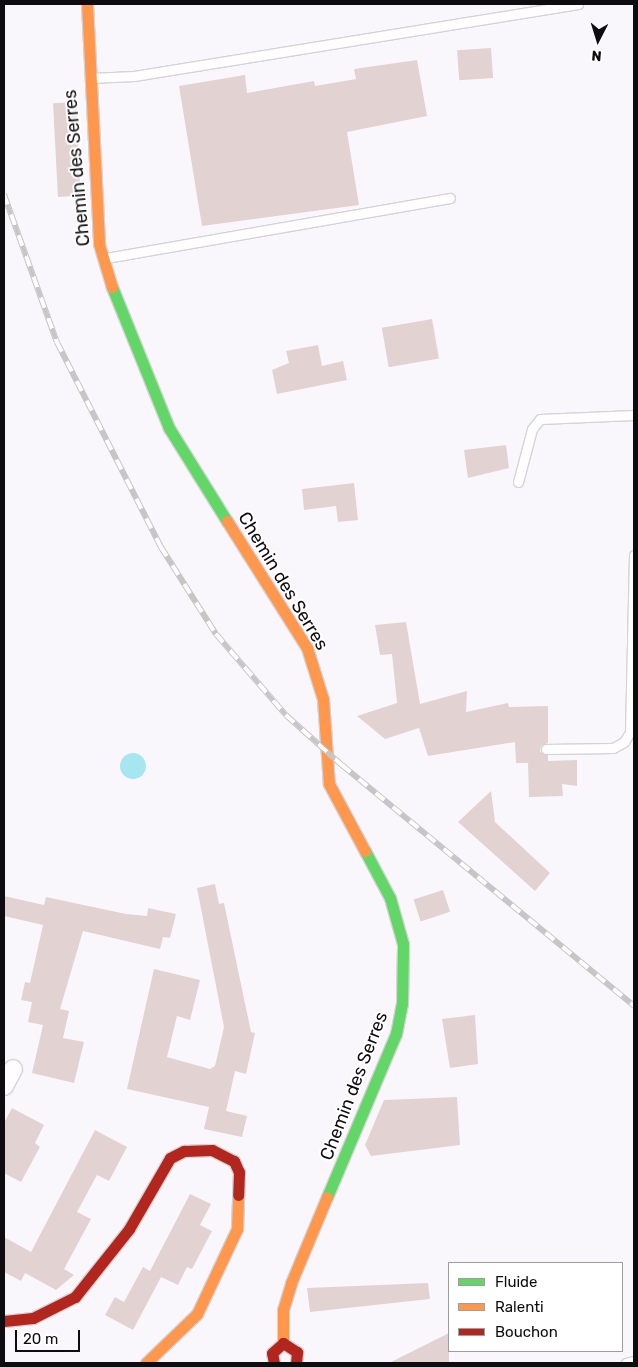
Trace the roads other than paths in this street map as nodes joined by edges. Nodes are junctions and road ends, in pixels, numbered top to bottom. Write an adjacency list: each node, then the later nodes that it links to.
1 (87, 4): 3 (street, Chemin des Serres)
2 (578, 4): 3 (lane)
3 (88, 78): 5 (street, Chemin des Serres)
4 (450, 198): 5 (lane)
5 (103, 259): 13 (street, Chemin des Serres)
6 (634, 416): 7 (lane)
7 (518, 482)
8 (634, 555): 9 (lane)
9 (546, 749)
10 (13, 1069): 11 (street)
11 (4, 1086)
12 (4, 1321): 17 (street)
13 (283, 1343): 14 (street); 16 (street)
14 (300, 1361)
15 (634, 1361): 18 (lane)
16 (270, 1362)
17 (146, 1363)
18 (626, 1363)

